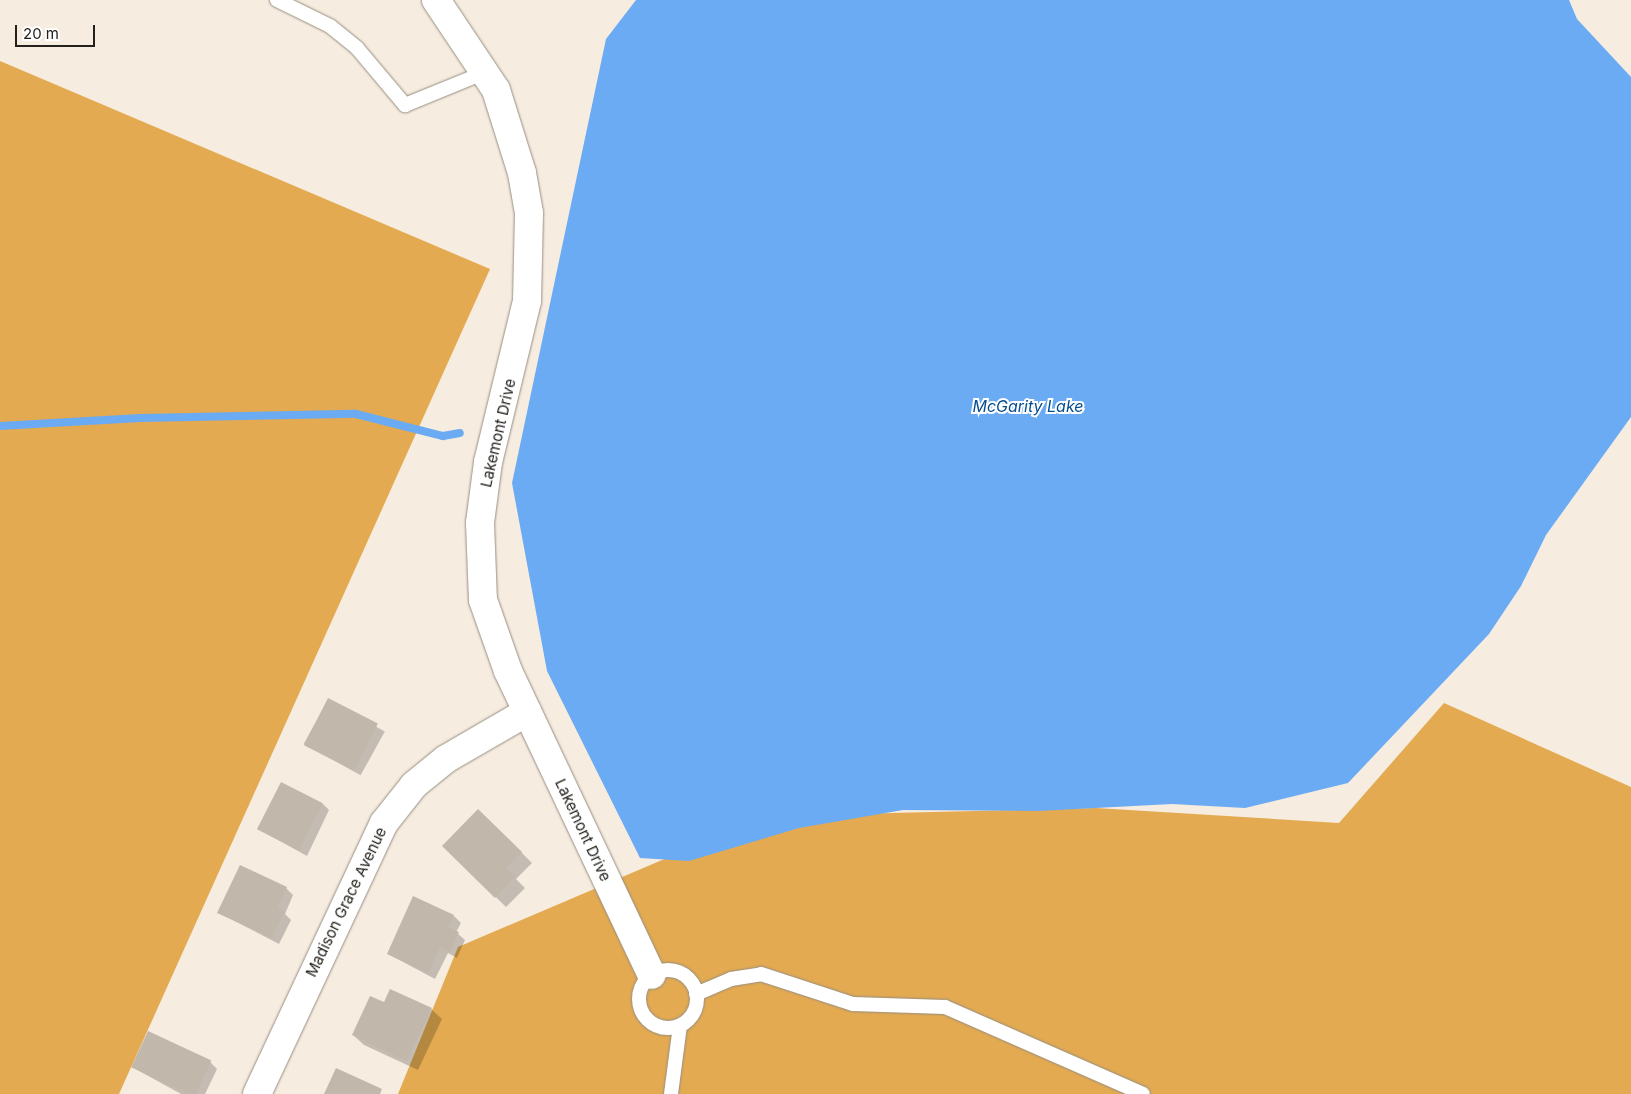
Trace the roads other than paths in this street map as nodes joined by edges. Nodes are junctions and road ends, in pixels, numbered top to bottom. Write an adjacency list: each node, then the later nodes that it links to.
1 (277, 0): 3 (lane)
2 (436, 0): 3 (street, Lakemont Drive)
3 (486, 72): 4 (street, Lakemont Drive)
4 (527, 712): 5 (street, Lakemont Drive); 8 (street, Madison Grace Avenue)
5 (652, 975): 6 (lane); 7 (lane)
6 (696, 994): 7 (lane); 10 (lane)
7 (680, 1026): 9 (lane)
8 (257, 1094)
9 (672, 1094)
10 (1143, 1094)

